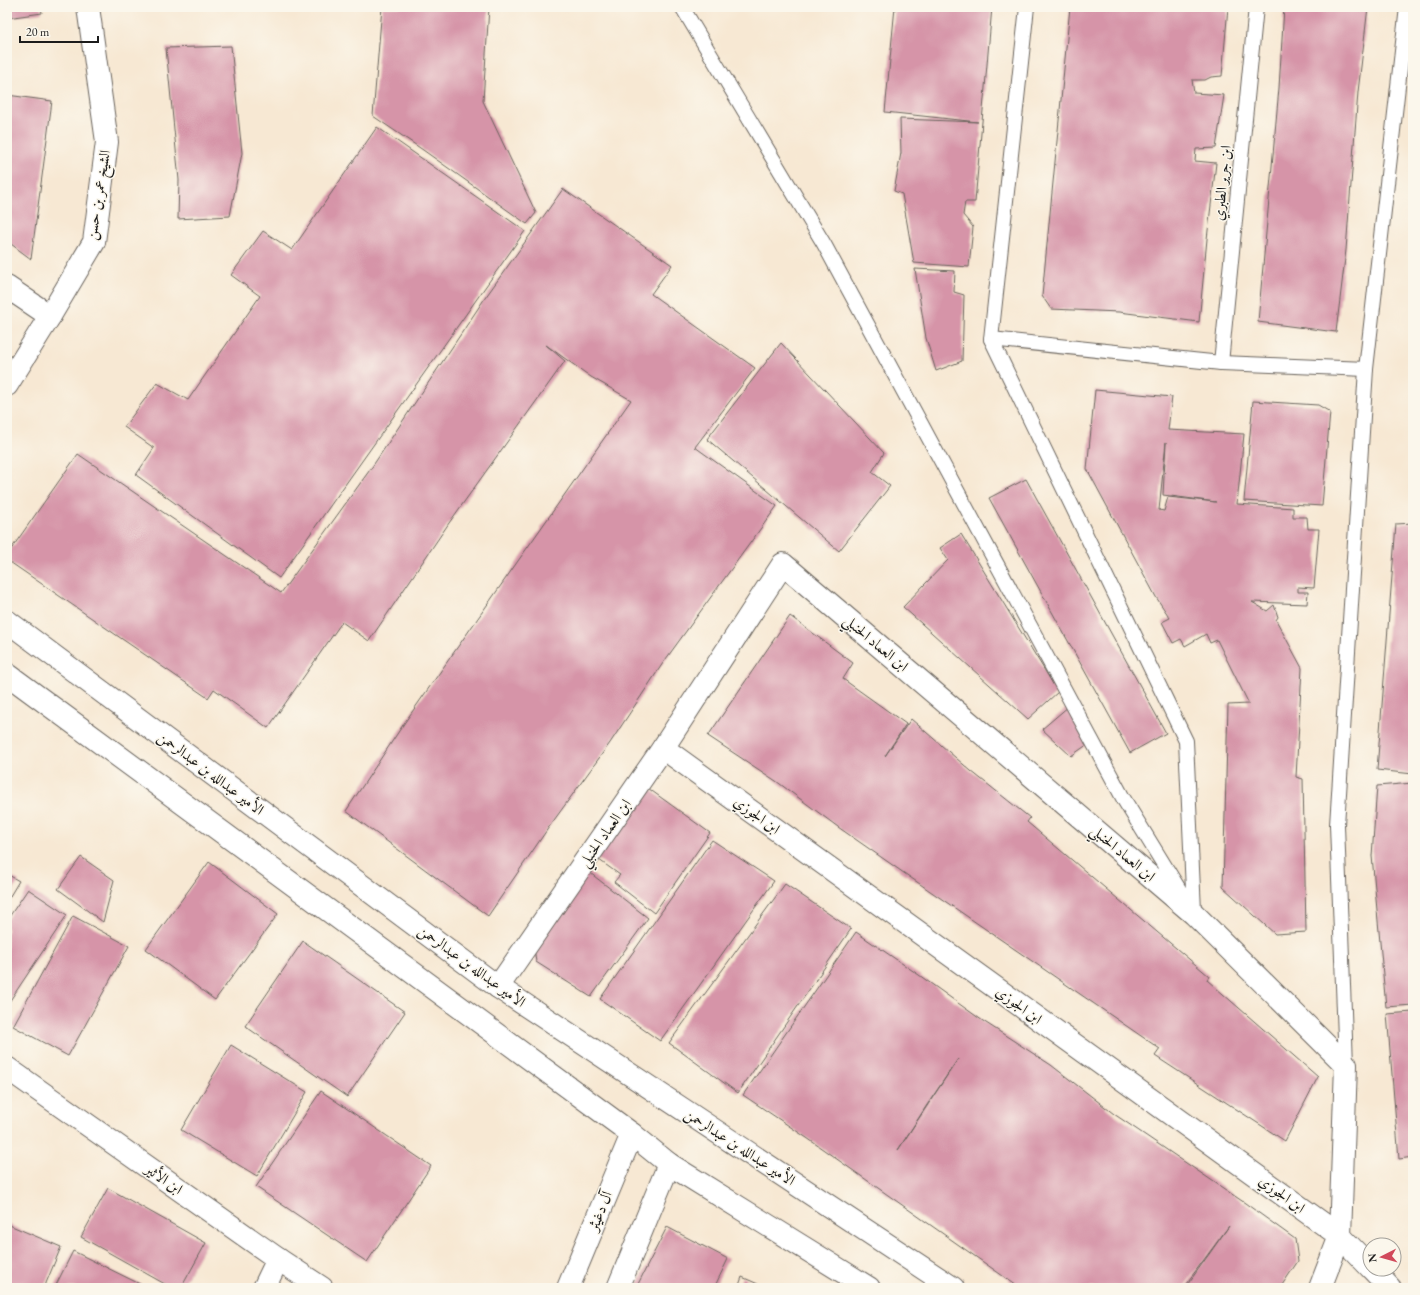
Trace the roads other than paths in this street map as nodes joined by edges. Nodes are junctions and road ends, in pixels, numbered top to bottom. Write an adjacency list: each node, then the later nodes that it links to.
1 (88, 7): 7 (street, الشيخ عمر بن حسن)
2 (682, 7): 15 (lane)
3 (1027, 7): 8 (lane)
4 (1256, 7): 9 (lane, ابن جرير الطبري)
5 (1408, 7): 10 (lane)
6 (7, 287): 7 (street)
7 (50, 316): 11 (street, الشيخ عمر بن حسن)
8 (991, 339): 9 (lane); 15 (lane)
9 (1221, 363): 10 (lane)
10 (1366, 369): 17 (lane)
11 (7, 385)
12 (7, 621): 16 (street, الأمير عبدالله بن عبدالرحمن)
13 (7, 674): 19 (street)
14 (663, 748): 15 (street, ابن العماد الحنبلي); 16 (street, ابن العماد الحنبلي); 21 (street, ابن الجوزي)
15 (1194, 914): 17 (street, ابن العماد الحنبلي)
16 (498, 987): 30 (street, الأمير عبدالله بن عبدالرحمن)
17 (1346, 1066): 21 (street)
18 (9, 1076): 22 (street, ابن الأثير)
19 (632, 1134): 20 (street); 27 (street, آل دغيثر)
20 (670, 1164): 28 (street); 29 (street)
21 (1340, 1236): 23 (street, ابن الجوزي); 31 (street)
22 (278, 1259): 25 (street); 26 (street, ابن الأثير)
23 (1362, 1259)
24 (1380, 1277): 32 (street, ابن الجوزي)
25 (264, 1288)
26 (322, 1288)
27 (568, 1288)
28 (618, 1288)
29 (869, 1288)
30 (953, 1288)
31 (1320, 1288)
32 (1390, 1288)

